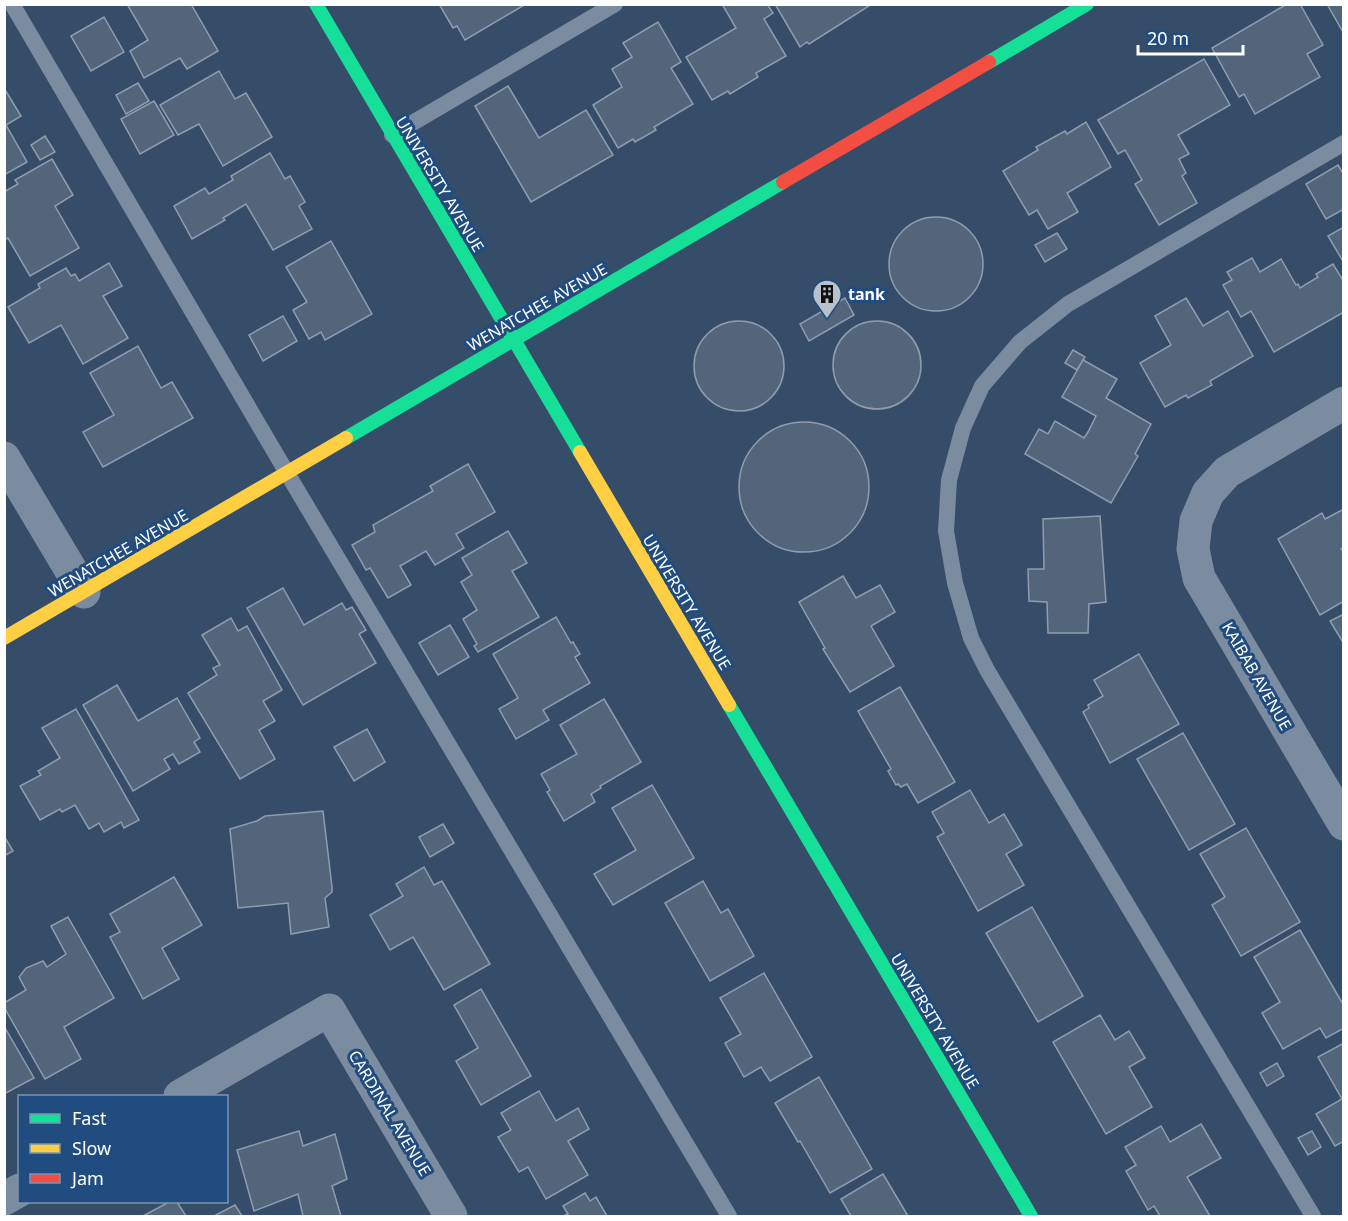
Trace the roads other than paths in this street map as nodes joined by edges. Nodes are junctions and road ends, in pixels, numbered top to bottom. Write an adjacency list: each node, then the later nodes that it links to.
1 (12, 4): 10 (lane)
2 (316, 4): 5 (street, UNIVERSITY AVENUE)
3 (1087, 4): 7 (street, WENATCHEE AVENUE)
4 (609, 6): 5 (lane)
5 (392, 135): 7 (street, UNIVERSITY AVENUE)
6 (1344, 143): 20 (lane)
7 (514, 340): 10 (street, WENATCHEE AVENUE); 19 (street, UNIVERSITY AVENUE)
8 (1344, 403): 13 (street, KAIBAB AVENUE)
9 (4, 458): 11 (street)
10 (287, 473): 11 (street, WENATCHEE AVENUE); 18 (lane)
11 (84, 592): 12 (street, WENATCHEE AVENUE)
12 (4, 638)
13 (1344, 824)
14 (182, 1095): 17 (street, CARDINAL AVENUE)
15 (18, 1191): 16 (street)
16 (4, 1199)
17 (451, 1216)
18 (729, 1216)
19 (1031, 1216)
20 (1313, 1216)

